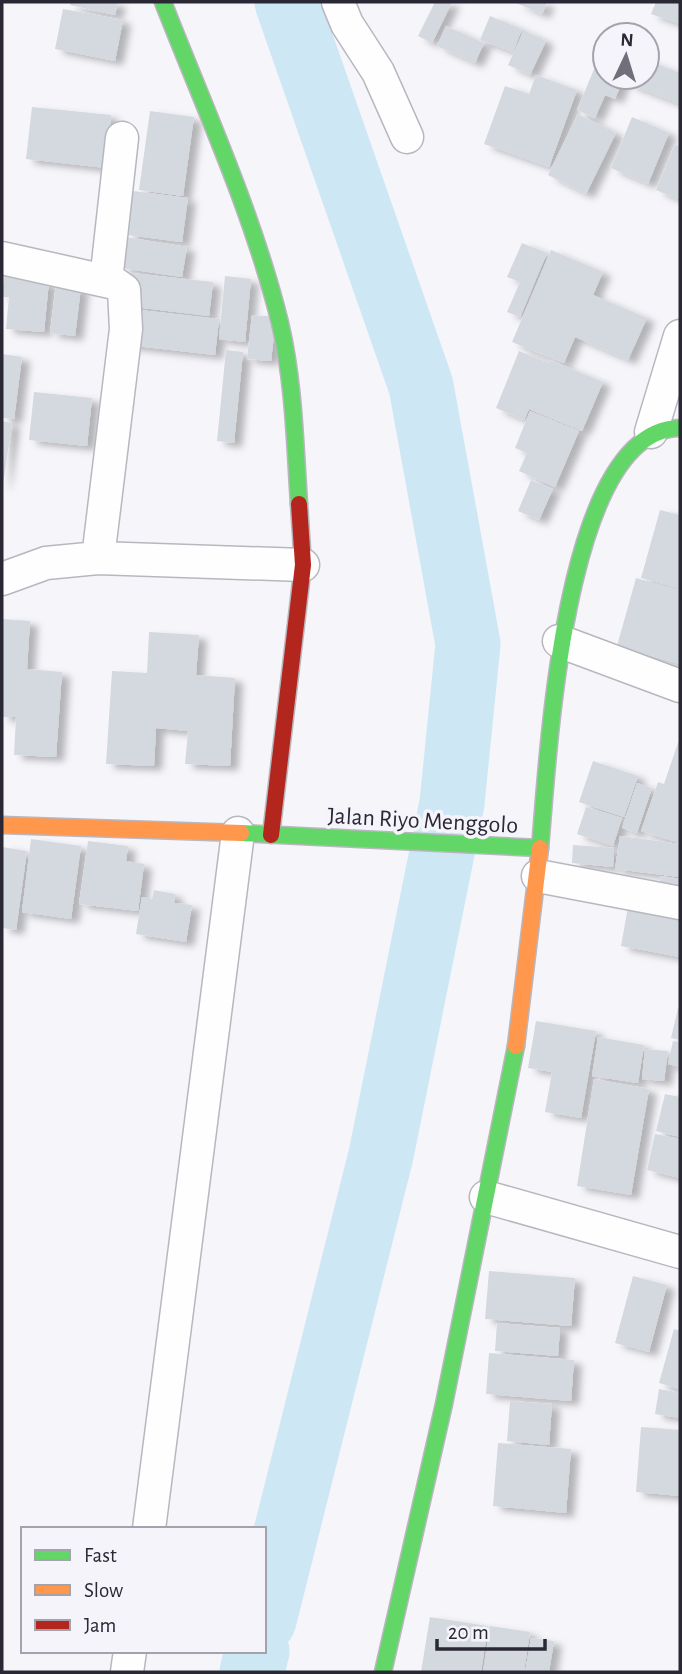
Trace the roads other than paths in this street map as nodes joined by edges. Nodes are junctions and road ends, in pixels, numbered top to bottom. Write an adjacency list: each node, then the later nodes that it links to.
1 (163, 2): 10 (street)
2 (338, 2): 3 (street)
3 (407, 137)
4 (122, 138): 6 (street)
5 (2, 258): 6 (street)
6 (106, 281): 9 (street)
7 (680, 336): 8 (street)
8 (666, 430): 12 (street, Jalan Riyo Menggolo)
9 (99, 558): 10 (street); 11 (street)
10 (303, 565): 16 (street)
11 (2, 579)
12 (559, 640): 13 (street); 17 (street, Jalan Riyo Menggolo)
13 (680, 686)
14 (2, 825): 15 (street, Jalan Riyo Menggolo)
15 (238, 833): 16 (street, Jalan Riyo Menggolo); 21 (street)
16 (271, 835): 17 (street, Jalan Riyo Menggolo)
17 (539, 862): 18 (street); 19 (street)
18 (680, 902)
19 (485, 1197): 20 (street); 24 (street)
20 (680, 1252)
21 (149, 1527)
22 (130, 1653): 23 (street)
23 (127, 1672)
24 (383, 1672)

